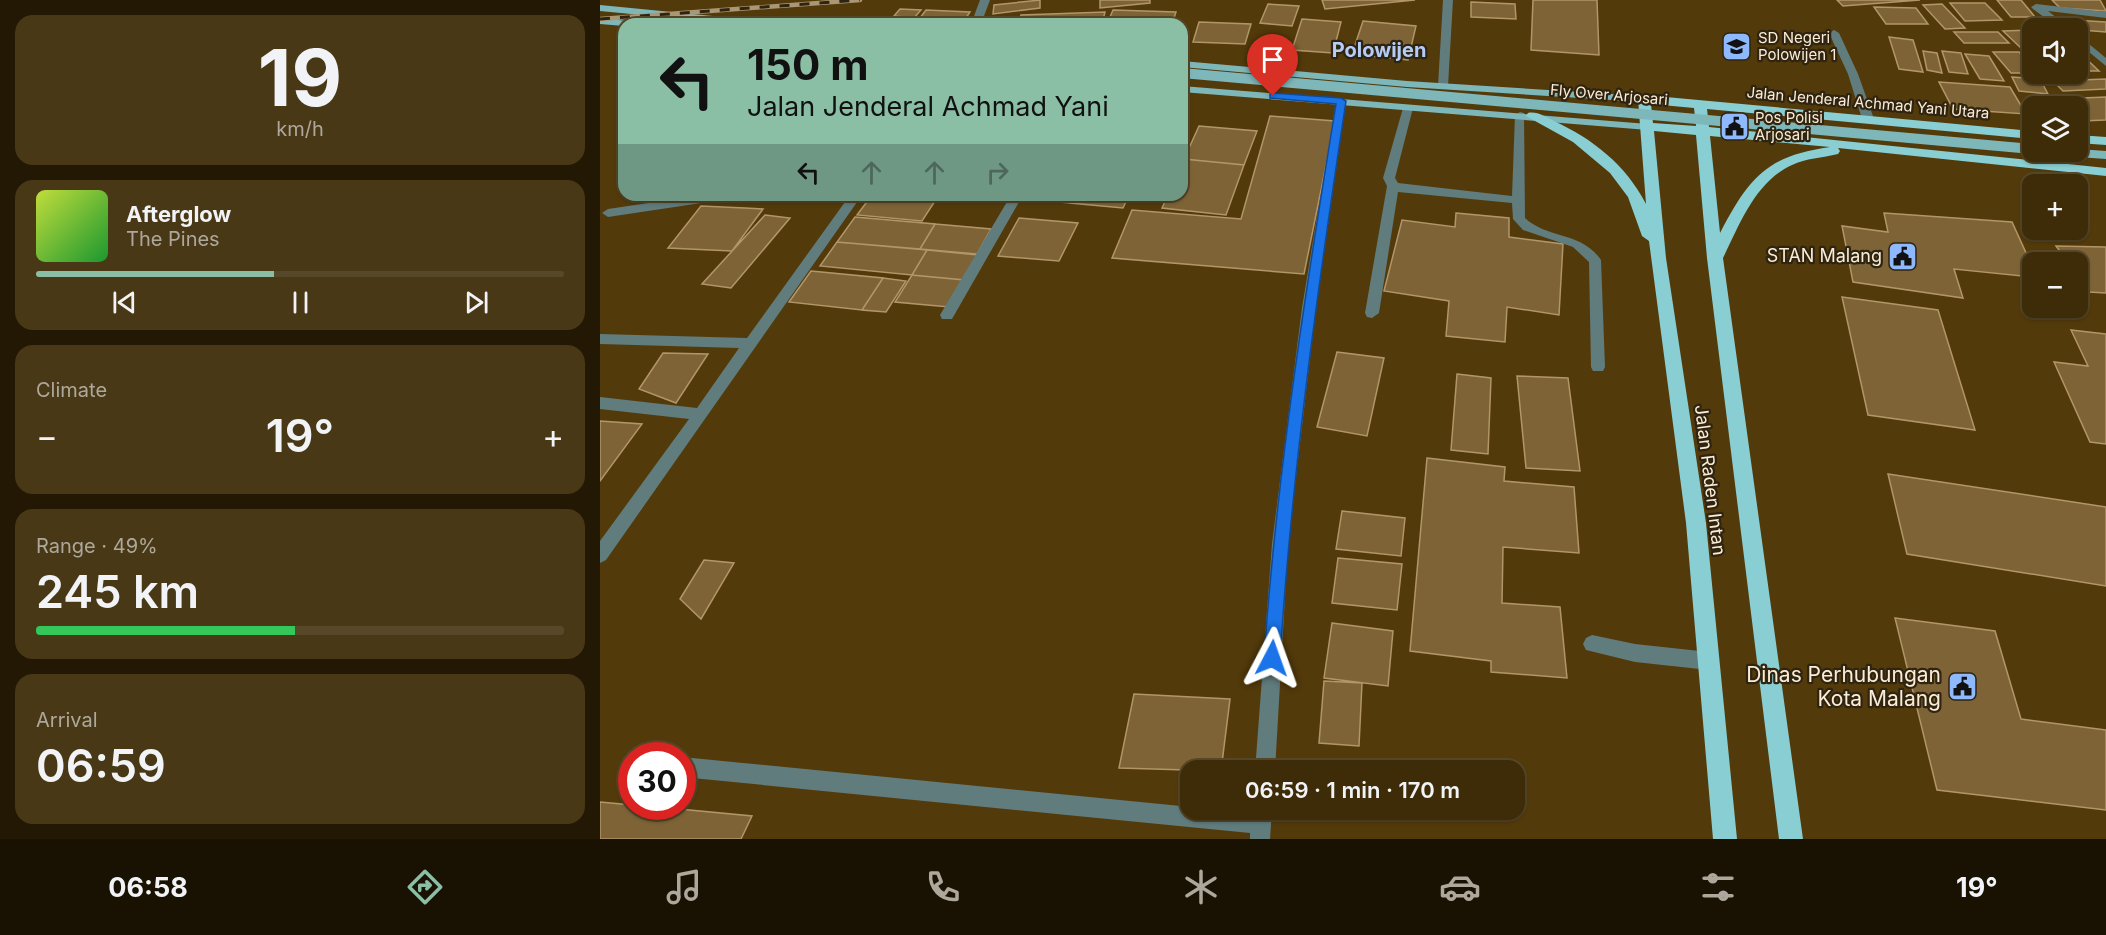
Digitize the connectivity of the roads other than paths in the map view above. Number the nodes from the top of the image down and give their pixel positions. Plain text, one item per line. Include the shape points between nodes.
1 (985, 0) edge
2 (1448, 0) edge
3 (2032, 3) edge
4 (600, 8) edge
5 (2106, 15) edge
6 (703, 18) edge
7 (978, 18) edge
8 (2052, 18) edge
9 (600, 21) edge
10 (618, 23) edge
11 (600, 32) edge
12 (1834, 33) dead end
13 (618, 34) edge
14 (2088, 48) edge
15 (2106, 63) edge
16 (1188, 65) edge
17 (1188, 74) edge
18 (1443, 86) junction
19 (1188, 89) edge
20 (1644, 99) junction
21 (1341, 101) junction
22 (1700, 104) junction
23 (1408, 108) junction
24 (1527, 116) junction
25 (1868, 119) junction
26 (1648, 127) junction
27 (1703, 132) junction
28 (2022, 134) edge
29 (2088, 140) edge
30 (2106, 141) edge
31 (1874, 148) junction
32 (2022, 148) edge
33 (2088, 154) edge
34 (2106, 155) edge
35 (2106, 172) edge
36 (1393, 186) junction
37 (1518, 200) junction
38 (688, 201) edge
39 (852, 201) edge
40 (1014, 201) edge
41 (608, 213) dead end
42 (1658, 258) junction
43 (1715, 258) junction
44 (1372, 313) dead end
45 (947, 315) dead end
46 (600, 339) edge
47 (747, 344) junction
48 (1598, 367) dead end
49 (600, 403) edge
50 (701, 414) junction
51 (600, 555) edge
52 (1592, 644) dead end
53 (1709, 661) junction
54 (1265, 760) edge
55 (696, 768) edge
56 (1261, 824) edge
57 (1725, 839) edge
58 (1791, 839) edge

1 - 7 street
2 - 18 street
3 - 5 street
3 - 8 street
4 - 6 main road
9 - 10 main road
11 - 13 main road
12 - 25 street
14 - 15 street
16 - 18 main road
17 - 32 main road, Fly Over Arjosari, bridge
18 - 20 main road
19 - 21 main road
20 - 22 highway, Jalan Jenderal Achmad Yani Utara
20 - 26 highway, Jalan Raden Intan
21 - 23 main road
21 - 54 street via 1309,308 1281,532
22 - 25 highway, Jalan Jenderal Achmad Yani Utara
22 - 27 highway, Jalan Raden Intan
23 - 24 main road
23 - 36 street via 1389,178
24 - 26 main road
24 - 37 street
24 - 42 highway via 1567,130 1615,169 1636,198
25 - 28 highway, Jalan Jenderal Achmad Yani Utara
26 - 27 highway
26 - 42 highway, Jalan Raden Intan
27 - 31 highway
27 - 43 highway, Jalan Raden Intan
29 - 30 highway
31 - 35 highway
31 - 43 highway via 1800,156 1770,171 1752,189
33 - 34 main road
36 - 37 street
36 - 44 street
37 - 48 street via 1519,219 1527,227 1577,244 1595,260
38 - 41 street
39 - 47 street
40 - 45 street
42 - 53 highway, Jalan Raden Intan via 1696,523
43 - 58 highway, Jalan Raden Intan
46 - 47 street
47 - 50 street
49 - 50 street
50 - 51 street
52 - 53 street
53 - 57 highway, Jalan Raden Intan
55 - 56 street

